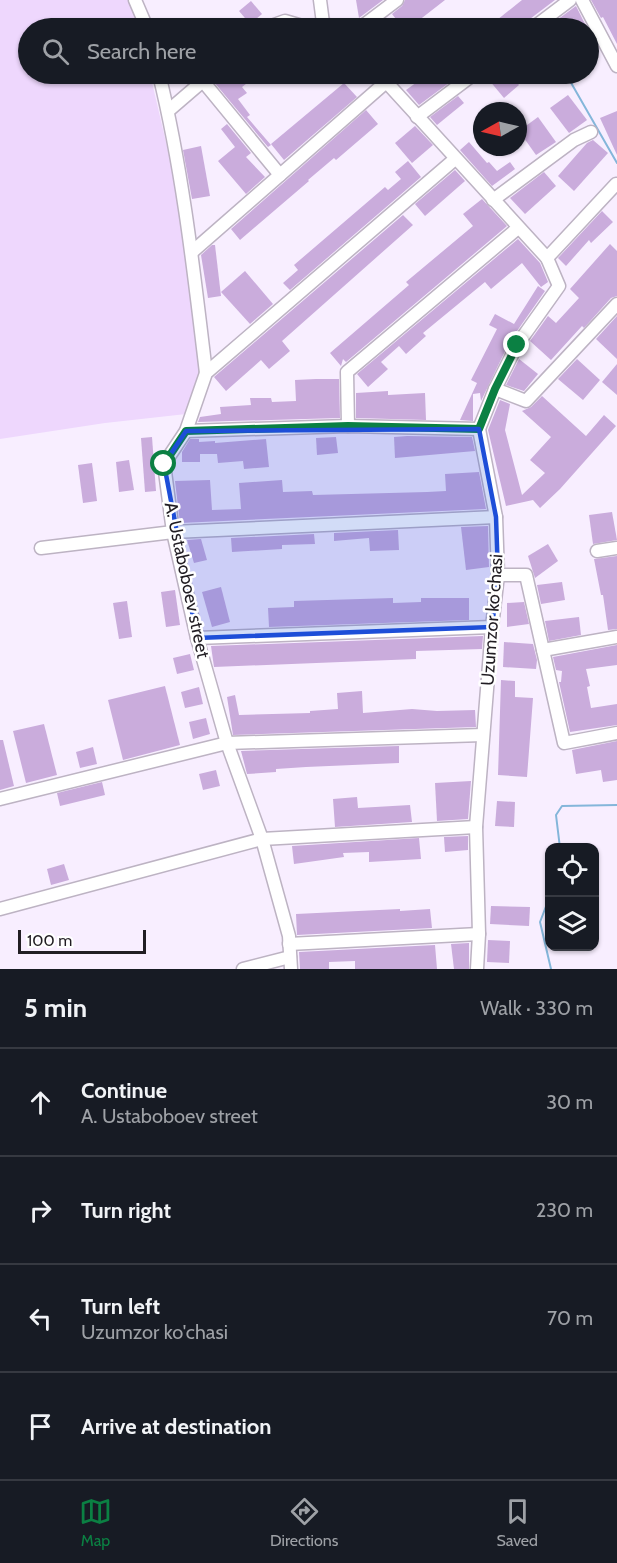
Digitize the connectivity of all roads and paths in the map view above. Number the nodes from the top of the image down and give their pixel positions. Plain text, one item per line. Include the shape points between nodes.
1 (135, 0) edge
2 (320, 0) edge
3 (397, 0) edge
4 (570, 0) edge
5 (582, 0) edge
6 (143, 18) edge
7 (322, 18) edge
8 (373, 18) edge
9 (546, 18) edge
10 (592, 18) edge
11 (599, 32) edge
12 (617, 66) edge
13 (161, 84) edge
14 (199, 84) edge
15 (212, 84) edge
16 (376, 84) edge
17 (387, 84) edge
18 (461, 84) edge
19 (168, 111) junction
20 (417, 117) junction
21 (591, 132) dead end
22 (455, 159) junction
23 (280, 175) junction
24 (616, 184) edge
25 (493, 200) junction
26 (518, 228) junction
27 (192, 252) junction
28 (548, 258) junction
29 (617, 304) edge
30 (206, 373) junction
31 (495, 389) junction
32 (348, 426) junction
33 (479, 429) junction
34 (186, 431) junction
35 (496, 518) junction
36 (173, 532) junction
37 (41, 548) dead end
38 (617, 548) edge
39 (597, 551) dead end
40 (498, 575) junction
41 (492, 627) junction
42 (617, 637) edge
43 (197, 638) junction
44 (543, 650) junction
45 (617, 733) edge
46 (483, 735) junction
47 (227, 743) junction
48 (0, 799) edge
49 (476, 827) junction
50 (262, 839) junction
51 (0, 909) edge
52 (479, 934) junction
53 (289, 944) junction
54 (291, 963) edge
55 (243, 969) edge
56 (477, 969) edge

1 - 6 street
2 - 7 street
3 - 8 street
4 - 9 street
5 - 10 street
11 - 12 street
13 - 19 street
14 - 19 street
15 - 23 street
16 - 23 street
17 - 20 street
18 - 20 street
19 - 27 street
20 - 22 street
21 - 25 street via 574,140
22 - 25 street
22 - 30 street
23 - 27 street
24 - 28 street
25 - 26 street
26 - 28 street
26 - 32 street via 347,372
27 - 30 street
28 - 31 street via 559,286 517,345
29 - 31 street via 526,401
30 - 34 street, A. Ustaboboev street
31 - 33 street
32 - 33 street
32 - 34 street
33 - 35 street, Uzumzor ko'chasi
34 - 36 street, A. Ustaboboev street via 164,464
35 - 36 street
35 - 40 street, Uzumzor ko'chasi
36 - 37 street
36 - 43 street, A. Ustaboboev street
38 - 39 street
40 - 41 street, Uzumzor ko'chasi
40 - 44 street via 526,574
41 - 43 street
41 - 46 street, Uzumzor ko'chasi
42 - 44 street
43 - 47 street, A. Ustaboboev street
44 - 45 street via 564,743
46 - 47 street
46 - 49 street, Uzumzor ko'chasi
47 - 48 street
47 - 50 street, A. Ustaboboev street
49 - 50 street
49 - 52 street, Uzumzor ko'chasi
50 - 51 street
50 - 53 street, A. Ustaboboev street
52 - 53 street
52 - 56 street, Uzumzor ko'chasi
53 - 54 street, A. Ustaboboev street
54 - 55 street

